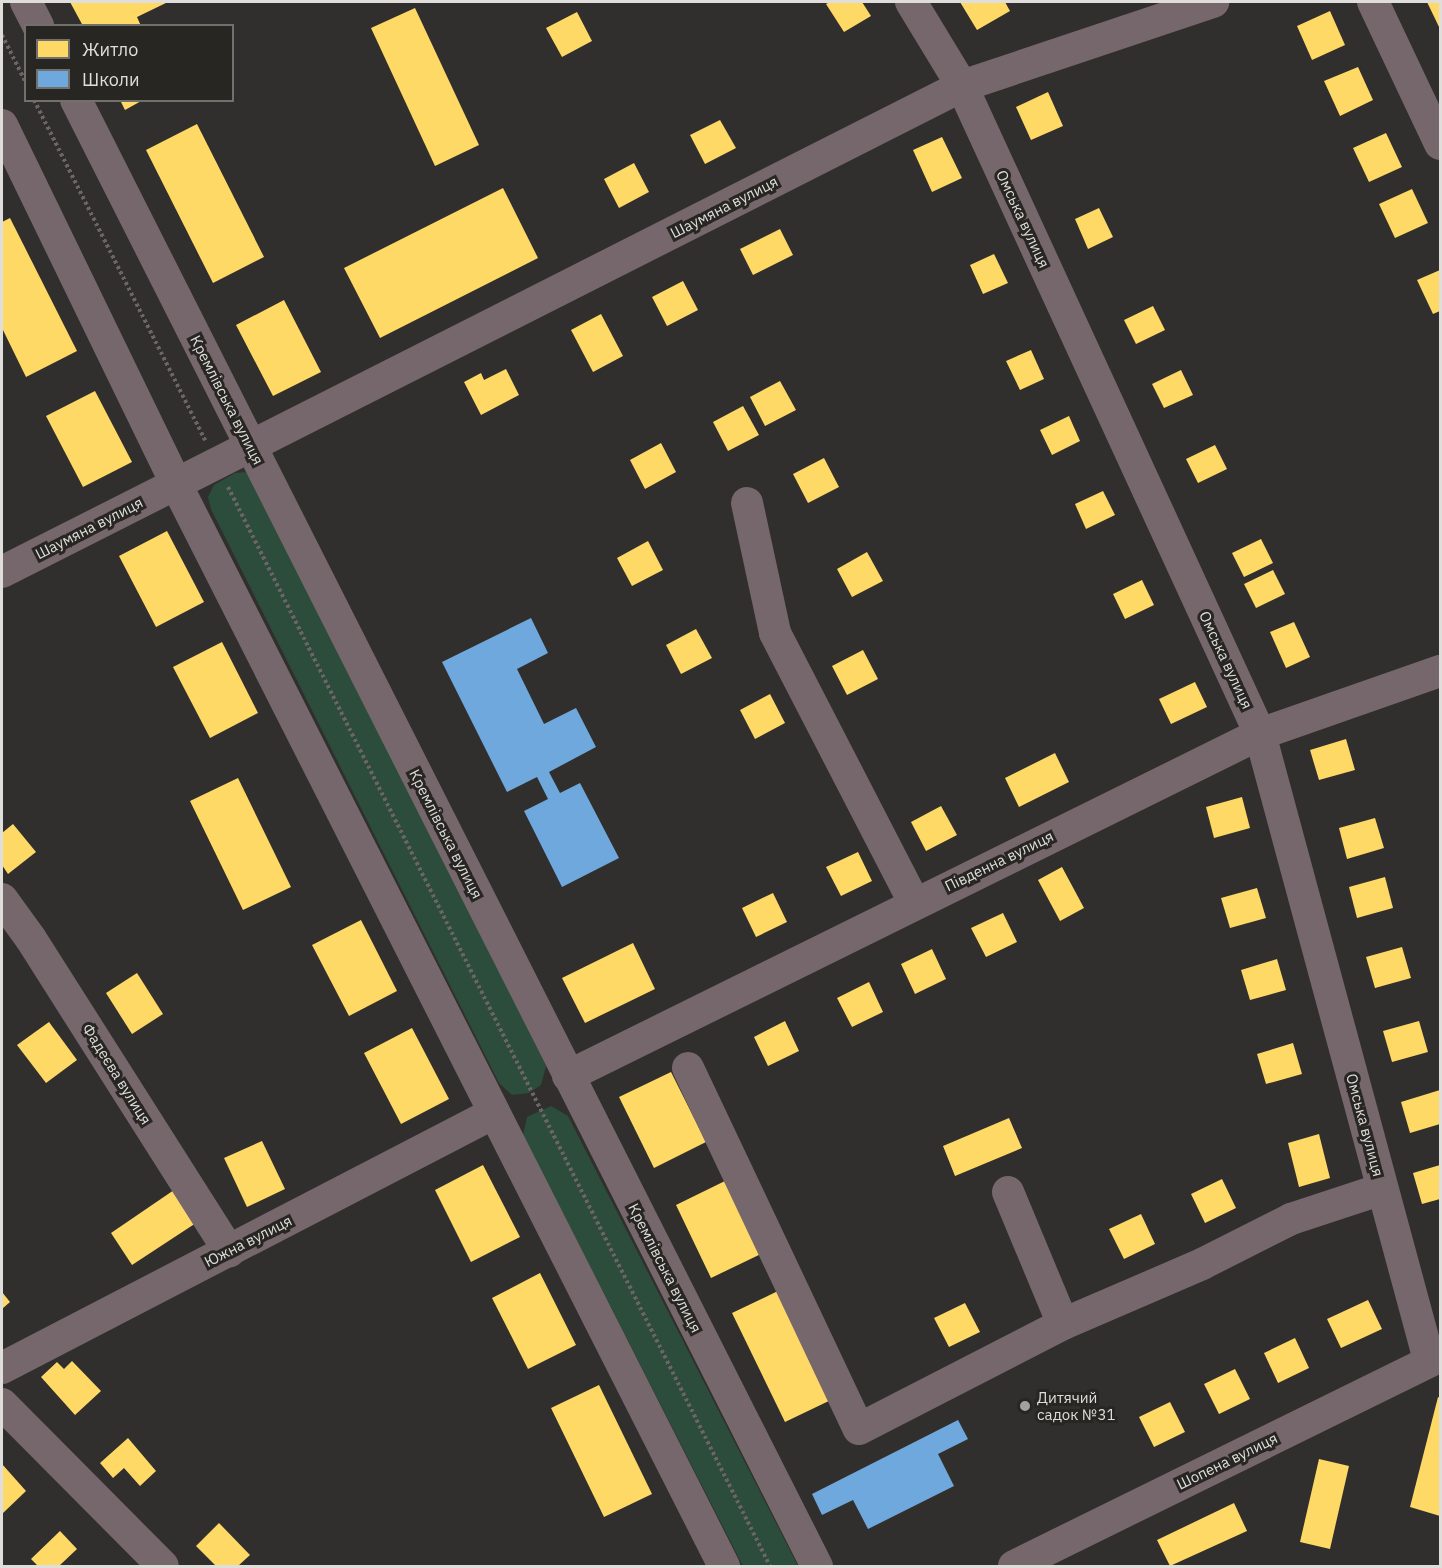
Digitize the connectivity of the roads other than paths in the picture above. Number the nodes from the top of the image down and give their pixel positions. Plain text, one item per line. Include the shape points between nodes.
1 (26, 2) edge
2 (911, 2) edge
3 (1213, 2) edge
4 (1373, 2) edge
5 (37, 24) edge
6 (962, 86) junction
7 (77, 102) edge
8 (2, 125) edge
9 (1440, 144) edge
10 (251, 447) junction
11 (176, 484) junction
12 (747, 503) dead end
13 (2, 572) edge
14 (1440, 671) edge
15 (1260, 734) junction
16 (2, 899) edge
17 (914, 902) junction
18 (688, 1068) dead end
19 (568, 1076) junction
20 (494, 1113) junction
21 (1382, 1188) junction
22 (1008, 1192) dead end
23 (229, 1251) junction
24 (1063, 1324) junction
25 (1435, 1358) edge
26 (2, 1368) edge
27 (2, 1404) edge
28 (163, 1566) edge
29 (724, 1566) edge
30 (816, 1566) edge
31 (1014, 1566) edge

1 - 5 street
2 - 6 street, Омська вулиця
3 - 6 street, Шаумяна вулиця
4 - 9 street
6 - 10 street, Шаумяна вулиця
6 - 15 street, Омська вулиця
7 - 10 street, Кремлівська вулиця
8 - 11 street
10 - 11 street, Шаумяна вулиця
10 - 19 street, Кремлівська вулиця
11 - 13 street, Шаумяна вулиця
11 - 20 street
12 - 17 street via 775,633
14 - 15 street, Південна вулиця
15 - 17 street, Південна вулиця
15 - 21 street, Омська вулиця
16 - 23 street, Фадеєва вулиця
17 - 19 street, Південна вулиця
18 - 24 street via 859,1429
19 - 30 street, Кремлівська вулиця
20 - 23 street, Южна вулиця
20 - 29 street
21 - 24 street via 1291,1220
21 - 25 street, Омська вулиця
22 - 24 street
23 - 26 street, Южна вулиця
25 - 31 street, Шопена вулиця
27 - 28 street

